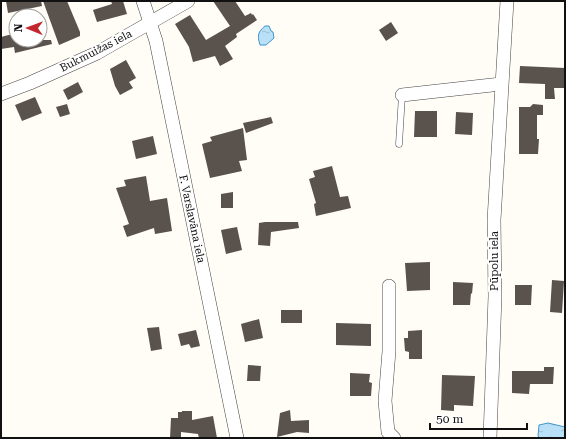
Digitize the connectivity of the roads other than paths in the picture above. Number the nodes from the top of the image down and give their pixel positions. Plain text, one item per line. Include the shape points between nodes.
1 (143, 1) edge
2 (188, 1) edge
3 (507, 1) edge
4 (150, 23) junction
5 (501, 84) junction
6 (1, 94) edge
7 (402, 95) joint
8 (399, 144) dead end
9 (389, 286) dead end
10 (237, 438) edge
11 (394, 438) edge
12 (490, 438) edge

1 - 4 street, F. Varslavāna iela
2 - 4 street, Bukmuižas iela
3 - 5 street, Pūpolu iela
4 - 6 street, Bukmuižas iela via 97,52
4 - 10 street, F. Varslavāna iela via 156,41
5 - 7 street
5 - 12 street, Pūpolu iela via 494,220 495,296
7 - 8 lane
9 - 11 street via 385,401 388,432

